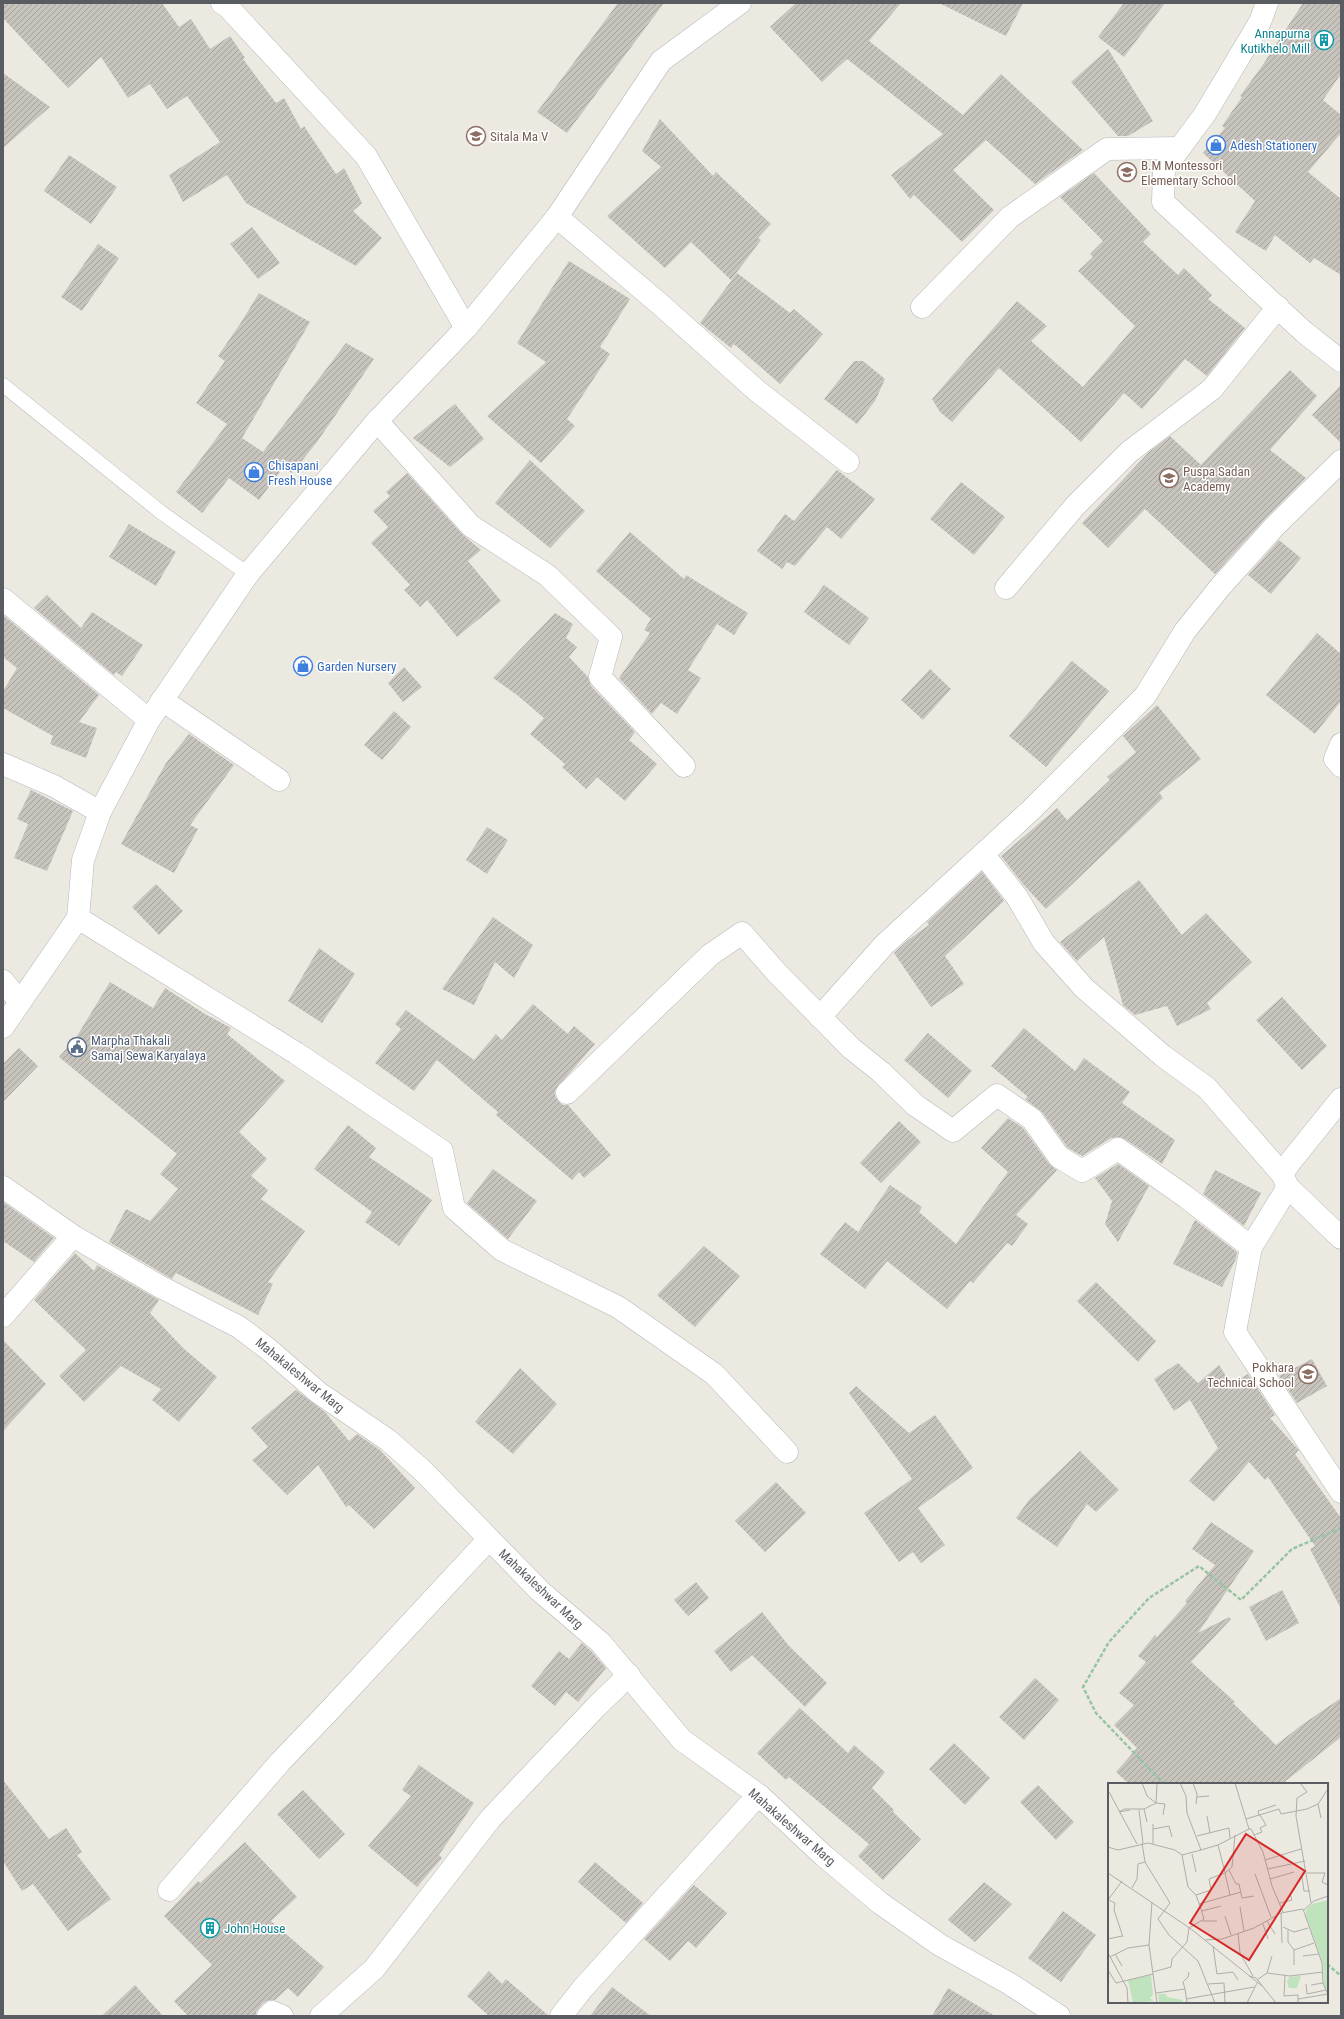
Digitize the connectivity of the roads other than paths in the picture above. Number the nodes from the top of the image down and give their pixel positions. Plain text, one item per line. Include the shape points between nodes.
1 (222, 3) edge
2 (740, 3) edge
3 (1267, 3) edge
4 (1180, 148) junction
5 (557, 218) junction
6 (922, 307) dead end
7 (1278, 307) junction
8 (466, 328) junction
9 (1341, 361) edge
10 (3, 385) edge
11 (377, 420) junction
12 (1341, 461) edge
13 (848, 462) dead end
14 (248, 574) junction
15 (1006, 588) dead end
16 (3, 599) edge
17 (162, 700) junction
18 (149, 720) junction
19 (1341, 744) edge
20 (3, 764) edge
21 (684, 766) dead end
22 (1341, 766) edge
23 (279, 780) dead end
24 (100, 812) junction
25 (983, 854) junction
26 (78, 918) junction
27 (3, 981) edge
28 (20, 1002) junction
29 (820, 1017) junction
30 (3, 1027) edge
31 (567, 1093) dead end
32 (1341, 1099) edge
33 (1285, 1181) junction
34 (3, 1187) edge
35 (73, 1236) junction
36 (1341, 1238) edge
37 (1251, 1247) junction
38 (3, 1316) edge
39 (787, 1452) dead end
40 (1341, 1492) edge
41 (489, 1539) junction
42 (629, 1675) junction
43 (760, 1796) junction
44 (169, 1890) dead end
45 (268, 2016) edge
46 (282, 2016) edge
47 (321, 2016) edge
48 (561, 2016) edge
49 (1059, 2016) edge

1 - 8 street via 366,156
2 - 5 street via 661,62
3 - 4 street via 1260,22 1209,108
4 - 6 street via 1106,149 1010,217
4 - 7 street via 1164,169 1163,202
5 - 8 street
5 - 13 street via 662,305 756,390
7 - 9 street via 1304,332
7 - 15 street via 1212,389 1124,457 1075,506
8 - 11 street
10 - 14 lane via 162,512
11 - 14 street
11 - 21 street via 471,526 547,575 611,637 600,677
12 - 25 street via 1221,586 1185,631 1145,696 1031,810
14 - 17 street
16 - 18 street
17 - 18 street
17 - 23 street
18 - 24 street
19 - 22 street via 1335,759
20 - 24 street via 54,786
24 - 26 street via 83,860
25 - 29 street via 884,945
25 - 33 street via 1017,897 1044,943 1084,988 1163,1056 1207,1088
26 - 28 street
26 - 39 street via 296,1053 442,1151 454,1208 502,1250 618,1307 714,1374
27 - 28 street
28 - 30 street
29 - 31 street via 742,933 710,955
29 - 37 street via 915,1105 953,1131 997,1095 1032,1119 1059,1157 1070,1164 1082,1171 1118,1149
32 - 33 street via 1291,1161
33 - 36 street
33 - 37 street
34 - 35 street, Mahakaleshwar Marg
35 - 38 street
35 - 41 street, Mahakaleshwar Marg via 159,1286 239,1327 268,1348 320,1393 388,1440 422,1470
37 - 40 street via 1235,1332
41 - 42 street, Mahakaleshwar Marg via 540,1591 601,1643
41 - 44 street via 281,1761
42 - 43 street, Mahakaleshwar Marg via 682,1740
42 - 47 street via 491,1818 374,1969
43 - 48 street via 583,1988
43 - 49 street, Mahakaleshwar Marg via 824,1856 880,1903 940,1945 1010,1984
45 - 46 street via 272,2012

